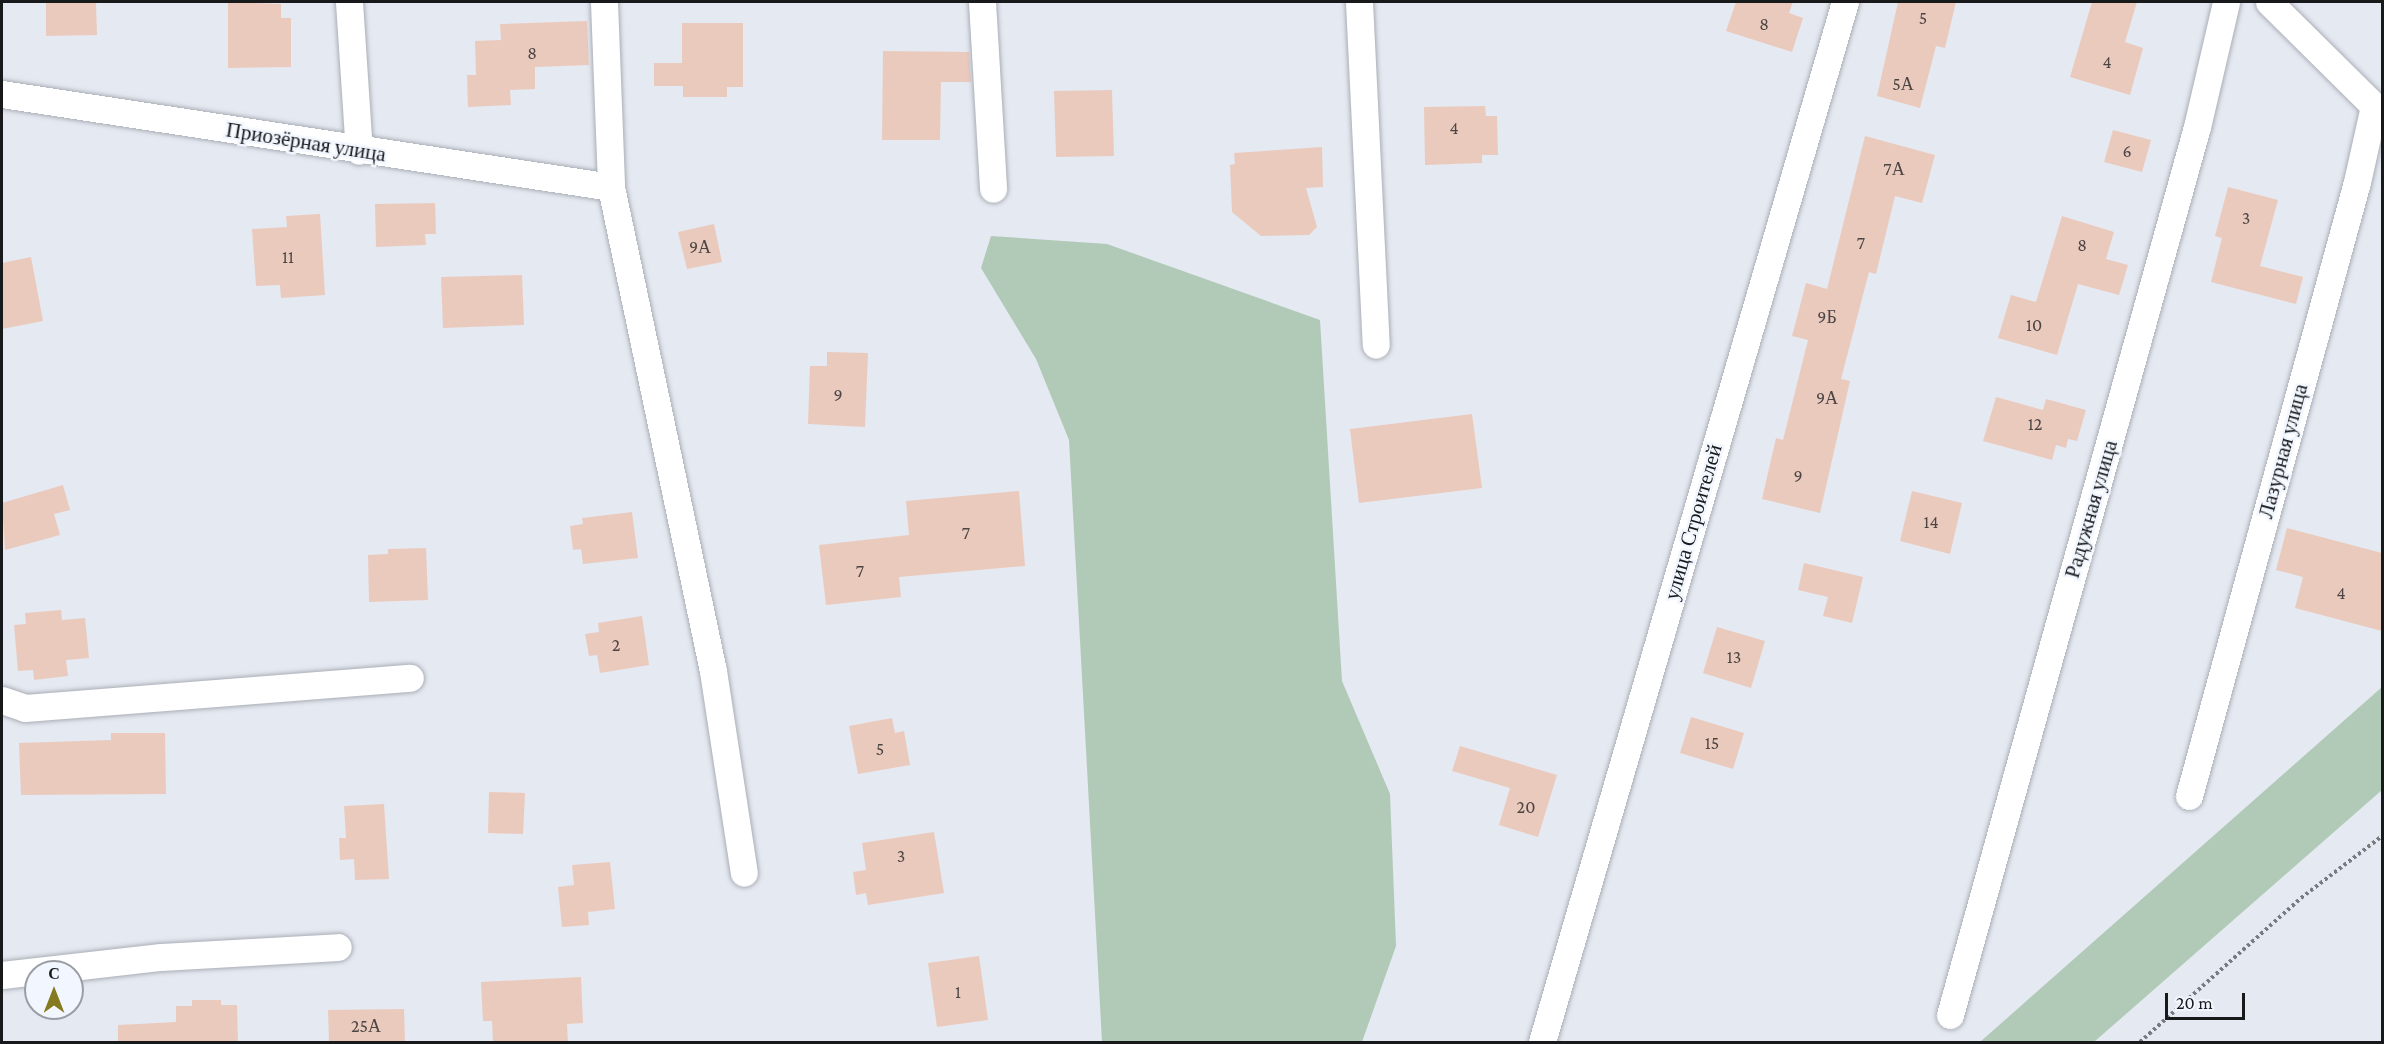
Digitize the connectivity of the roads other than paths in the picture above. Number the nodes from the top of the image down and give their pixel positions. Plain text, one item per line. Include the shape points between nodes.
1 (349, 2) edge
2 (604, 2) edge
3 (982, 2) edge
4 (1359, 2) edge
5 (1845, 2) edge
6 (2226, 2) edge
7 (2269, 2) edge
8 (2, 94) edge
9 (2378, 110) edge
10 (359, 151) junction
11 (611, 187) junction
12 (993, 189) dead end
13 (1376, 345) dead end
14 (410, 678) dead end
15 (2, 700) edge
16 (2189, 796) dead end
17 (744, 873) dead end
18 (338, 947) dead end
19 (2, 975) edge
20 (1950, 1015) dead end
21 (1542, 1042) edge

1 - 10 street
2 - 11 street
3 - 12 street
4 - 13 street
5 - 21 street, улица Строителей
6 - 20 street, Радужная улица via 2197,127
7 - 9 street
8 - 10 street, Приозёрная улица
9 - 16 street, Лазурная улица
10 - 11 street, Приозёрная улица
11 - 17 street via 713,670
14 - 15 street via 26,708
18 - 19 street via 161,957

